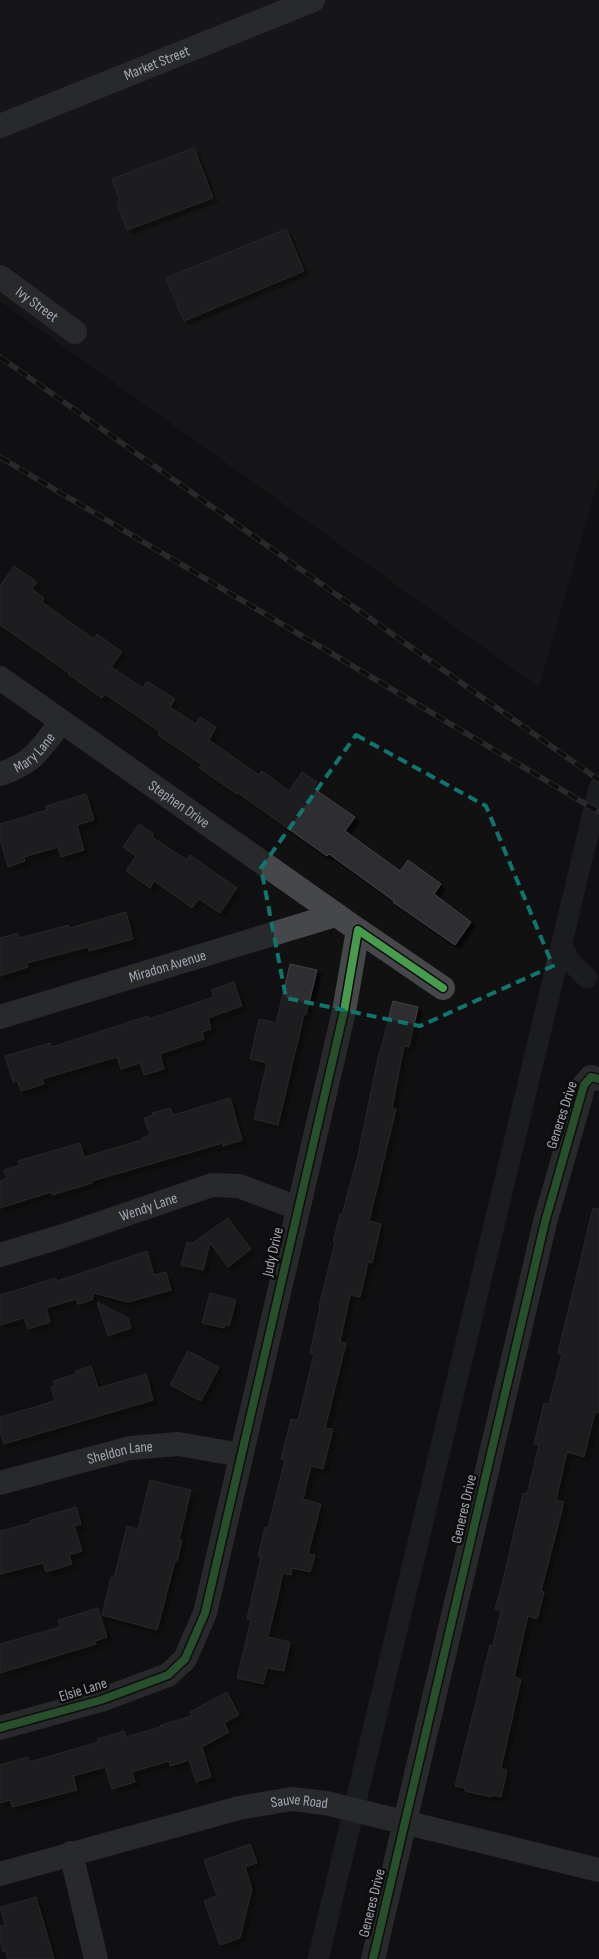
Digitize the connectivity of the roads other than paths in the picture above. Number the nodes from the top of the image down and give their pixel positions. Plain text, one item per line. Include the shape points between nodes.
1 (313, 0) edge
2 (0, 126) edge
3 (0, 277) edge
4 (75, 332) dead end
5 (0, 678) edge
6 (61, 722) junction
7 (0, 774) edge
8 (335, 915) junction
9 (358, 930) junction
10 (443, 988) dead end
11 (0, 1017) edge
12 (599, 1079) edge
13 (298, 1208) junction
14 (0, 1256) edge
15 (241, 1455) junction
16 (0, 1483) edge
17 (170, 1671) joint
18 (0, 1728) edge
19 (394, 1820) junction
20 (71, 1853) junction
21 (599, 1870) edge
22 (0, 1874) edge
23 (96, 1959) edge
24 (373, 1959) edge

1 - 2 street, Market Street
3 - 4 street, Ivy Street
5 - 6 street, Stephen Drive
6 - 7 street, Mary Lane via 36,754 18,768
6 - 8 street, Stephen Drive
8 - 9 street, Stephen Drive
8 - 11 street, Miradon Avenue
9 - 10 street
9 - 13 street, Judy Drive via 344,1011
12 - 19 street, Generes Drive via 591,1077 584,1085 544,1222
13 - 14 street, Wendy Lane via 239,1186 212,1185
13 - 15 street, Judy Drive
15 - 16 street, Sheldon Lane via 178,1444 130,1448
15 - 17 street, Judy Drive via 205,1613 185,1658
17 - 18 street, Elsie Lane via 168,1675 101,1700
19 - 20 street, Sauve Road via 326,1803 292,1799 238,1808
19 - 21 street, Sauve Road
19 - 24 street, Generes Drive
20 - 22 street, Sauve Road
20 - 23 street

